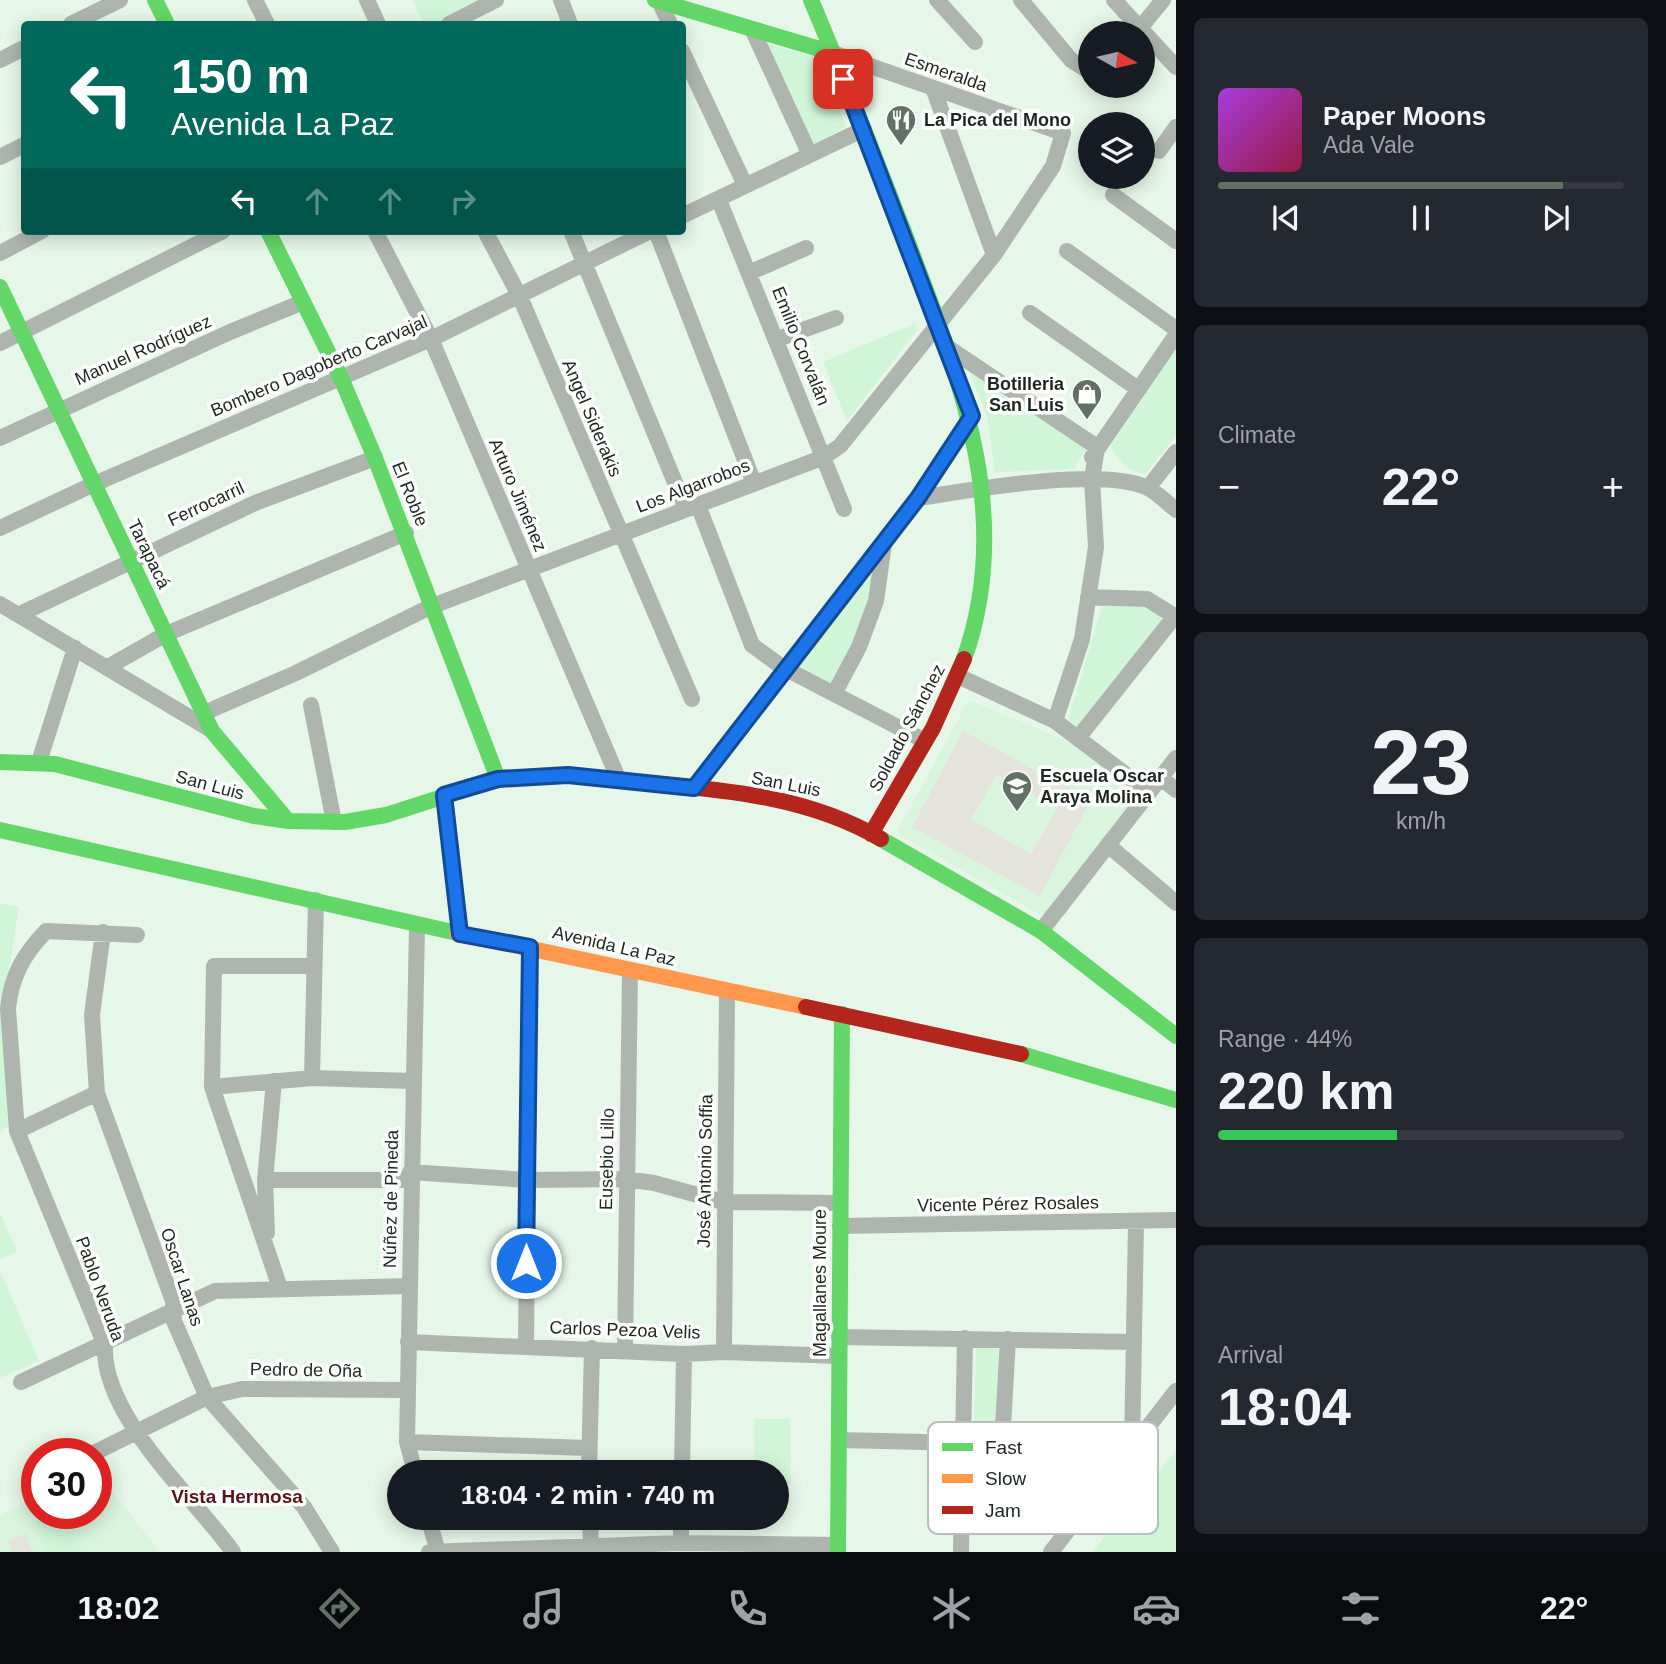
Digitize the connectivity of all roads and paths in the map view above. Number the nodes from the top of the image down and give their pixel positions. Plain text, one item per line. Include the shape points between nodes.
1 (120, 0) edge
2 (155, 0) edge
3 (254, 0) edge
4 (367, 0) edge
5 (495, 0) edge
6 (561, 0) edge
7 (937, 0) edge
8 (1021, 0) edge
9 (1114, 0) edge
10 (1163, 0) edge
11 (657, 1) edge
12 (815, 1) edge
13 (77, 21) edge
14 (166, 21) edge
15 (265, 21) edge
16 (377, 21) edge
17 (455, 21) edge
18 (569, 21) edge
19 (668, 21) edge
20 (1130, 21) edge
21 (1146, 21) edge
22 (753, 32) junction
23 (975, 42) dead end
24 (1155, 47) edge
25 (21, 50) edge
26 (833, 53) junction
27 (686, 60) edge
28 (0, 61) edge
29 (1078, 64) edge
30 (1176, 67) edge
31 (933, 88) junction
32 (1176, 127) edge
33 (864, 129) junction
34 (1063, 133) joint
35 (21, 146) edge
36 (1159, 151) dead end
37 (809, 153) junction
38 (0, 157) edge
39 (745, 185) junction
40 (1113, 195) dead end
41 (719, 200) junction
42 (686, 214) edge
43 (34, 235) edge
44 (215, 235) edge
45 (270, 235) edge
46 (377, 235) edge
47 (487, 235) edge
48 (573, 235) edge
49 (642, 235) edge
50 (658, 235) edge
51 (1176, 242) edge
52 (806, 248) dead end
53 (1067, 251) dead end
54 (0, 253) edge
55 (994, 255) junction
56 (585, 262) junction
57 (751, 272) junction
58 (0, 287) edge
59 (520, 297) junction
60 (303, 302) junction
61 (1030, 313) dead end
62 (836, 318) dead end
63 (939, 324) junction
64 (1176, 329) edge
65 (22, 333) junction
66 (1176, 335) edge
67 (431, 338) junction
68 (778, 339) junction
69 (0, 343) edge
70 (947, 346) junction
71 (341, 378) junction
72 (1138, 389) junction
73 (58, 409) junction
74 (972, 416) junction
75 (0, 438) edge
76 (1097, 447) junction
77 (1176, 452) edge
78 (824, 457) junction
79 (375, 458) junction
80 (1085, 480) junction
81 (754, 483) junction
82 (94, 484) junction
83 (986, 488) junction
84 (1148, 488) junction
85 (918, 498) junction
86 (692, 507) junction
87 (844, 509) dead end
88 (1176, 510) edge
89 (0, 528) edge
90 (406, 533) junction
91 (621, 536) junction
92 (884, 542) junction
93 (131, 560) junction
94 (529, 569) junction
95 (1088, 597) junction
96 (0, 604) edge
97 (430, 607) junction
98 (20, 614) junction
99 (1175, 616) edge
100 (166, 634) junction
101 (75, 648) junction
102 (108, 667) junction
103 (786, 670) junction
104 (958, 676) junction
105 (834, 694) junction
106 (692, 699) dead end
107 (312, 705) dead end
108 (204, 713) junction
109 (1055, 721) junction
110 (212, 731) junction
111 (1078, 738) junction
112 (925, 741) junction
113 (1176, 758) edge
114 (0, 762) edge
115 (39, 762) junction
116 (618, 778) junction
117 (1161, 778) junction
118 (498, 779) junction
119 (694, 788) junction
120 (1176, 790) edge
121 (1149, 792) junction
122 (444, 795) junction
123 (288, 821) junction
124 (334, 822) junction
125 (0, 830) edge
126 (872, 834) junction
127 (1108, 845) junction
128 (316, 901) junction
129 (1176, 903) edge
130 (417, 926) junction
131 (1041, 931) junction
132 (103, 932) junction
133 (460, 934) junction
134 (137, 935) dead end
135 (530, 947) junction
136 (314, 966) junction
137 (630, 970) junction
138 (727, 992) junction
139 (842, 1014) junction
140 (1176, 1036) edge
141 (312, 1078) junction
142 (274, 1081) junction
143 (411, 1081) junction
144 (212, 1087) junction
145 (97, 1094) junction
146 (1176, 1100) edge
147 (17, 1131) junction
148 (410, 1176) junction
149 (625, 1179) junction
150 (265, 1180) junction
151 (527, 1180) junction
152 (723, 1202) junction
153 (840, 1203) junction
154 (1176, 1220) edge
155 (1136, 1222) junction
156 (840, 1226) junction
157 (267, 1250) junction
158 (409, 1286) junction
159 (280, 1288) junction
160 (174, 1312) junction
161 (839, 1337) junction
162 (965, 1338) junction
163 (1008, 1339) junction
164 (408, 1342) junction
165 (1133, 1342) junction
166 (105, 1345) junction
167 (526, 1345) junction
168 (592, 1348) junction
169 (625, 1350) junction
170 (724, 1352) junction
171 (684, 1354) junction
172 (839, 1356) junction
173 (22, 1382) dead end
174 (408, 1391) junction
175 (1176, 1391) edge
176 (207, 1398) junction
177 (963, 1422) edge
178 (1003, 1422) edge
179 (1132, 1422) edge
180 (1152, 1422) edge
181 (135, 1434) junction
182 (839, 1440) junction
183 (407, 1442) junction
184 (928, 1442) edge
185 (112, 1445) edge
186 (588, 1448) junction
187 (412, 1460) edge
188 (588, 1460) edge
189 (682, 1460) edge
190 (431, 1530) edge
191 (590, 1530) edge
192 (681, 1530) edge
193 (961, 1534) edge
194 (1065, 1534) edge
195 (681, 1543) junction
196 (591, 1545) junction
197 (622, 1548) edge
198 (721, 1548) edge
199 (838, 1549) edge
200 (435, 1551) edge
201 (233, 1552) edge
202 (332, 1552) edge
203 (961, 1552) edge
204 (1051, 1552) edge

1 - 13 street
2 - 14 street
3 - 15 street
4 - 16 street
5 - 17 street
6 - 18 street
7 - 23 street
8 - 29 street
9 - 20 street
10 - 21 street
11 - 19 street
11 - 22 street, Esmeralda
12 - 26 street, Soldado Sánchez
22 - 26 street, Esmeralda
22 - 37 street
24 - 30 street
25 - 28 street
26 - 31 street, Esmeralda
26 - 33 street, Soldado Sánchez
27 - 39 street
31 - 34 street, Esmeralda
31 - 55 street
32 - 36 street
33 - 37 street
33 - 63 street, Soldado Sánchez
34 - 55 street, Los Algarrobos via 1053,166
35 - 38 street
37 - 39 street
39 - 41 street
40 - 51 street
41 - 42 street
41 - 57 street, Emilio Corvalán
43 - 54 street
44 - 65 street
45 - 60 street, El Roble
46 - 67 street, Arturo Jiménez
47 - 59 street, Angel Siderakis
48 - 56 street
49 - 56 street, Bombero Dagoberto Carvajal
50 - 81 street
52 - 57 street
53 - 64 street
55 - 63 street, Los Algarrobos
56 - 59 street, Bombero Dagoberto Carvajal
56 - 86 street
57 - 68 street, Emilio Corvalán
58 - 65 street, Tarapacá
59 - 67 street, Bombero Dagoberto Carvajal
59 - 91 street, Angel Siderakis
60 - 71 street, El Roble
60 - 73 street, Manuel Rodríguez
61 - 72 street
62 - 68 street
63 - 70 street, Soldado Sánchez
63 - 78 street, Los Algarrobos via 840,446
65 - 69 street
65 - 73 street, Tarapacá
66 - 72 street
67 - 71 street, Bombero Dagoberto Carvajal
67 - 94 street, Arturo Jiménez
68 - 78 street, Emilio Corvalán
70 - 74 street, Soldado Sánchez
70 - 76 street
71 - 79 street, El Roble
71 - 82 street, Bombero Dagoberto Carvajal
72 - 76 street
73 - 75 street, Manuel Rodríguez
73 - 82 street, Tarapacá
74 - 83 street, Soldado Sánchez
74 - 85 street
76 - 80 street
77 - 84 street
78 - 81 street, Los Algarrobos
78 - 87 street, Emilio Corvalán
79 - 90 street, El Roble
79 - 93 street, Ferrocarril via 255,503
80 - 83 street
80 - 84 street via 1118,480
80 - 95 street via 1096,547
81 - 86 street, Los Algarrobos
82 - 89 street, Bombero Dagoberto Carvajal
82 - 93 street, Tarapacá
83 - 85 street
83 - 104 street, Soldado Sánchez via 987,549 978,615
84 - 88 street
85 - 92 street
86 - 91 street, Los Algarrobos
86 - 103 street via 752,645
90 - 97 street, El Roble
90 - 100 street
91 - 94 street, Los Algarrobos
91 - 106 street, Angel Siderakis
92 - 103 street
92 - 105 street via 876,601
93 - 98 street, Ferrocarril
93 - 100 street, Tarapacá
94 - 97 street, Los Algarrobos
94 - 116 street, Arturo Jiménez
95 - 99 street via 1147,599
95 - 109 street via 1082,639
96 - 98 street
97 - 108 street, Los Algarrobos
97 - 118 street, El Roble
98 - 101 street
99 - 111 street
100 - 102 street
100 - 108 street, Tarapacá
101 - 102 street
101 - 115 street
102 - 110 street
103 - 105 street
103 - 119 street
104 - 109 street
104 - 112 street, Soldado Sánchez
105 - 112 street
107 - 124 street
108 - 110 street, Tarapacá
109 - 111 street
110 - 123 street, Tarapacá
111 - 121 street
112 - 126 street, Soldado Sánchez
113 - 117 street
114 - 115 street, San Luis
115 - 123 street, San Luis
116 - 118 street, San Luis
116 - 119 street, San Luis
117 - 120 street
117 - 121 street
118 - 122 street, San Luis
119 - 126 street, San Luis via 804,804
121 - 127 street
122 - 124 street, San Luis via 386,815
122 - 133 street
123 - 124 street, San Luis
125 - 128 street, Avenida La Paz
126 - 131 street, San Luis
127 - 129 street
127 - 131 street
128 - 130 street, Avenida La Paz
128 - 136 street
130 - 133 street, Avenida La Paz
130 - 143 street, Núñez de Pineda
131 - 140 street, San Luis
132 - 134 street, Pablo Neruda
132 - 145 street, Oscar Lanas via 92,1015
132 - 147 street, Pablo Neruda via 46,931 19,964 8,1009
133 - 135 street, Avenida La Paz
135 - 137 street, Avenida La Paz
135 - 151 street
136 - 141 street
136 - 144 street via 214,967
137 - 138 street, Avenida La Paz
137 - 149 street, Eusebio Lillo
138 - 139 street, Avenida La Paz
138 - 152 street, José Antonio Soffia
139 - 146 street, Avenida La Paz via 1037,1057
139 - 153 street, Magallanes Moure
141 - 142 street
141 - 143 street
142 - 144 street
142 - 150 street
143 - 148 street, Núñez de Pineda
144 - 157 street
145 - 147 street
145 - 160 street, Oscar Lanas
147 - 166 street, Pablo Neruda
148 - 150 street
148 - 151 street
148 - 158 street, Núñez de Pineda
149 - 151 street
149 - 152 street
149 - 169 street, Eusebio Lillo
150 - 157 street
151 - 167 street
152 - 153 street
152 - 170 street, José Antonio Soffia
153 - 156 street, Magallanes Moure
154 - 155 street, Vicente Pérez Rosales
155 - 156 street, Vicente Pérez Rosales
155 - 165 street
156 - 161 street, Magallanes Moure
157 - 159 street
158 - 159 street
158 - 164 street, Núñez de Pineda
159 - 160 street via 215,1291
160 - 166 street
160 - 176 street, Oscar Lanas
161 - 162 street
161 - 172 street, Magallanes Moure
162 - 163 street
162 - 177 street
163 - 165 street
163 - 178 street
164 - 167 street, Carlos Pezoa Velis
164 - 174 street, Núñez de Pineda
165 - 179 street
166 - 173 street
166 - 181 street, Pablo Neruda via 104,1363
167 - 168 street, Carlos Pezoa Velis
168 - 169 street, Carlos Pezoa Velis
168 - 186 street
169 - 171 street, Carlos Pezoa Velis
170 - 171 street, Carlos Pezoa Velis
170 - 172 street, Carlos Pezoa Velis
171 - 189 street
172 - 182 street, Magallanes Moure
174 - 176 street, Pedro de Oña via 242,1389
174 - 183 street, Núñez de Pineda
175 - 180 street
176 - 181 street, Pedro de Oña
176 - 202 street, Oscar Lanas via 304,1507
181 - 185 street, Pedro de Oña
181 - 201 street, Pablo Neruda
182 - 184 street
182 - 199 street, Magallanes Moure
183 - 186 street
183 - 187 street, Núñez de Pineda
186 - 188 street
190 - 200 street
191 - 196 street
192 - 195 street
193 - 203 street
194 - 204 street
195 - 197 street
195 - 198 street
196 - 197 street
196 - 200 street
198 - 199 street

